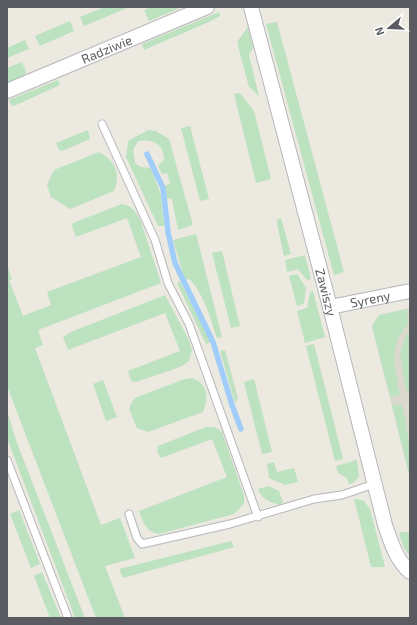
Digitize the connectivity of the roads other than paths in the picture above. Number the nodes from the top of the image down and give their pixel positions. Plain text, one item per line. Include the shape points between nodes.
1 (207, 7) edge
2 (251, 7) edge
3 (7, 91) edge
4 (102, 124) dead end
5 (410, 292) edge
6 (330, 307) junction
7 (7, 460) edge
8 (374, 484) junction
9 (130, 514) dead end
10 (258, 517) junction
11 (410, 572) edge
12 (68, 618) edge

1 - 3 street, Radziwie
2 - 6 street, Zawiszy
4 - 10 lane via 155,240 168,283 190,324
5 - 6 street, Syreny
6 - 8 street, Zawiszy
7 - 12 lane
8 - 10 lane
8 - 11 street, Zawiszy via 394,548 403,566
9 - 10 lane via 137,538 142,544

